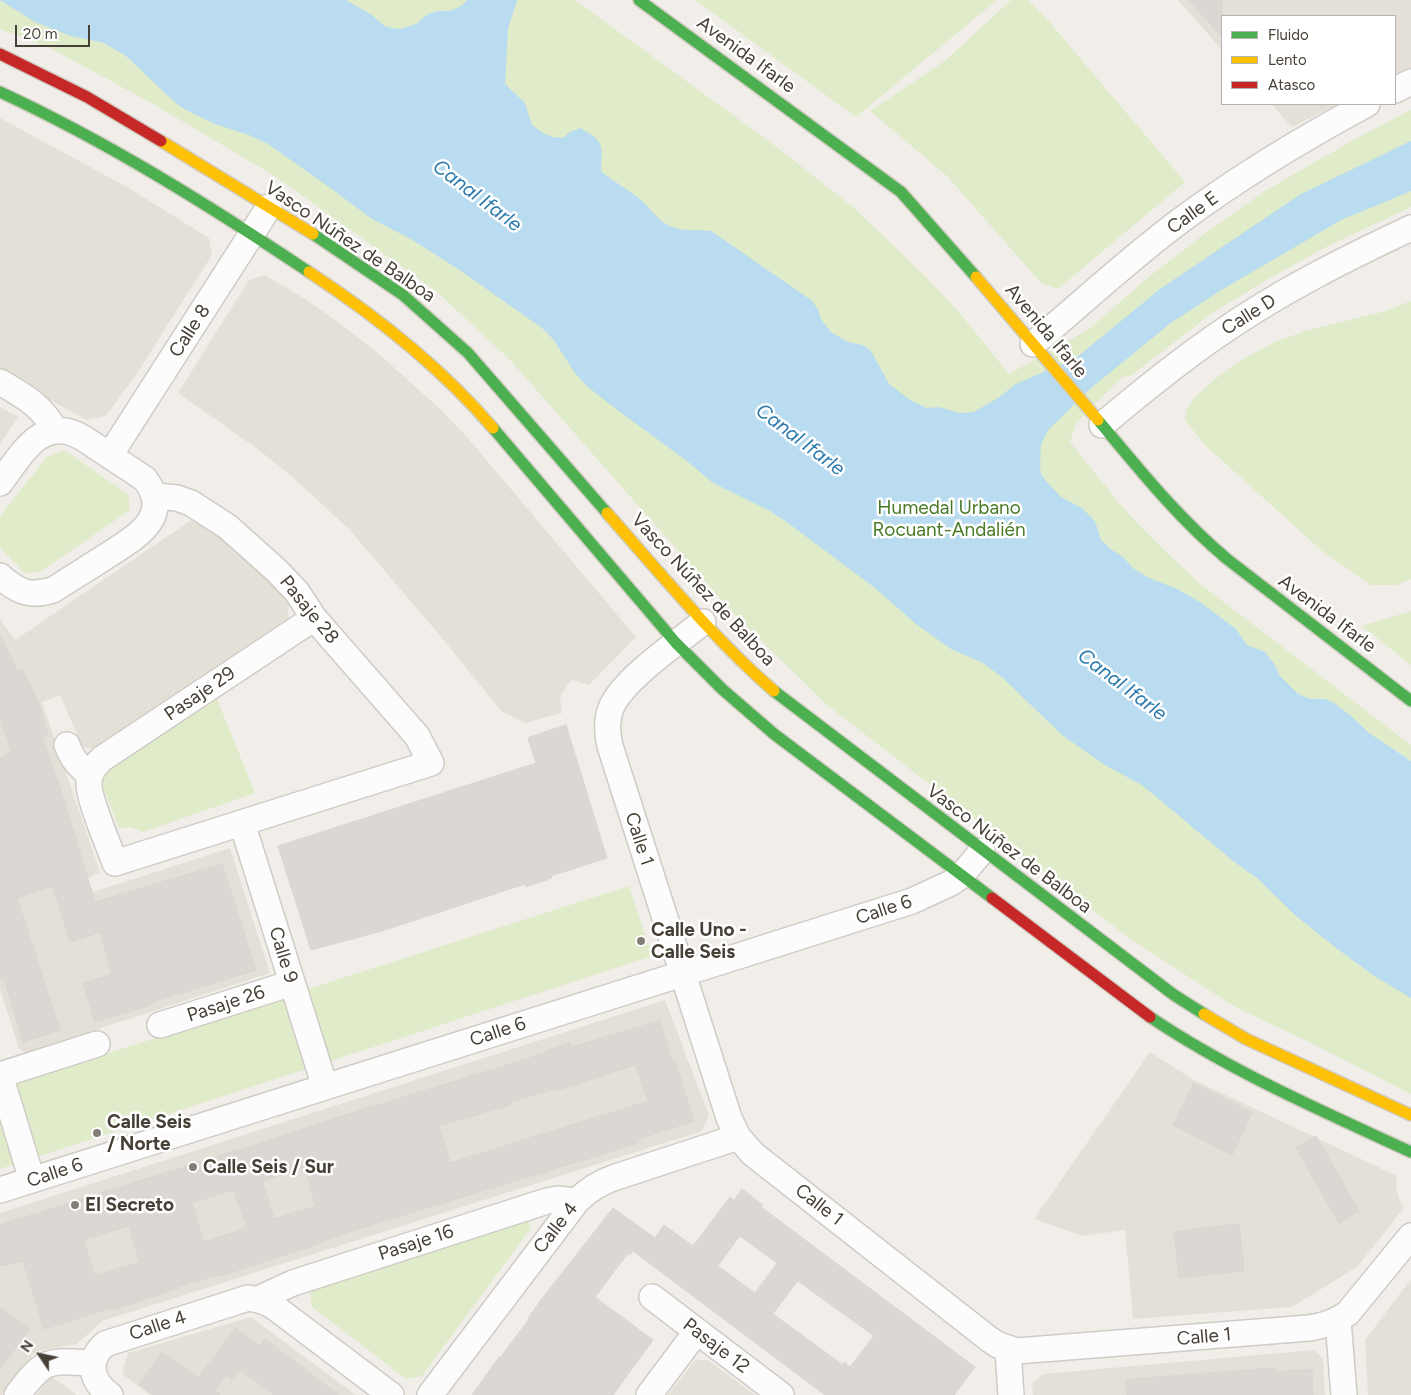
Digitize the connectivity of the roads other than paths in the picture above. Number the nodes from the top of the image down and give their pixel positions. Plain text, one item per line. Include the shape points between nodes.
1 (639, 0) edge
2 (0, 54) edge
3 (1411, 82) edge
4 (1396, 90) edge
5 (0, 92) edge
6 (1365, 105) edge
7 (269, 207) junction
8 (1411, 228) edge
9 (251, 235) junction
10 (1038, 349) junction
11 (0, 382) edge
12 (1098, 420) junction
13 (56, 430) junction
14 (110, 455) junction
15 (0, 483) edge
16 (154, 496) junction
17 (0, 576) edge
18 (314, 618) junction
19 (703, 622) junction
20 (676, 643) junction
21 (1411, 701) edge
22 (67, 745) dead end
23 (90, 774) junction
24 (242, 823) junction
25 (982, 850) junction
26 (961, 876) junction
27 (682, 974) junction
28 (292, 983) junction
29 (160, 1026) dead end
30 (97, 1044) dead end
31 (0, 1076) edge
32 (325, 1087) junction
33 (1411, 1115) edge
34 (738, 1137) junction
35 (1411, 1152) edge
36 (32, 1180) junction
37 (0, 1190) edge
38 (577, 1201) junction
39 (1411, 1236) edge
40 (652, 1297) dead end
41 (258, 1299) junction
42 (1338, 1320) junction
43 (697, 1331) junction
44 (1008, 1350) junction
45 (93, 1363) junction
46 (17, 1395) edge
47 (110, 1395) edge
48 (391, 1395) edge
49 (430, 1395) edge
50 (649, 1395) edge
51 (781, 1395) edge
52 (1011, 1395) edge
53 (1344, 1395) edge

1 - 10 street, Avenida Ifarle via 901,192
2 - 7 street, Vasco Núñez de Balboa via 149,132
3 - 4 street
5 - 9 street via 119,154
6 - 10 street, Calle E via 1244,176 1180,221 1131,260
7 - 9 street, Calle 8
7 - 19 street, Vasco Núñez de Balboa via 370,272 436,322 468,353
8 - 12 street, Calle D via 1306,280 1241,319
9 - 14 street, Calle 8
9 - 20 street via 388,327 450,382
10 - 12 street, Avenida Ifarle
11 - 13 street via 34,403
12 - 21 street, Avenida Ifarle via 1175,510 1208,542
13 - 14 street via 75,433
13 - 15 street via 33,441
14 - 16 street via 145,479
16 - 17 street via 152,519 141,534 53,590 31,594 20,591
16 - 18 street, Pasaje 28 via 191,503 228,527 284,578
18 - 23 street, Pasaje 29 via 103,758
18 - 24 street, Pasaje 28 via 417,736 431,763
19 - 20 street, Calle 1
19 - 25 street, Vasco Núñez de Balboa via 777,694
20 - 26 street via 747,712
20 - 27 street, Calle 1 via 620,692 610,710 608,734
22 - 23 street via 75,762
23 - 24 street via 89,791 116,863
24 - 28 street, Calle 9
25 - 26 street, Calle 6
25 - 33 street, Vasco Núñez de Balboa via 1138,969 1211,1019 1273,1052
26 - 27 street, Calle 6 via 912,901
26 - 35 street via 1170,1032 1246,1075
27 - 32 street, Calle 6
27 - 34 street, Calle 1
28 - 29 street, Pasaje 26
28 - 32 street, Calle 9
30 - 31 street
31 - 36 street
32 - 36 street, Calle 6
34 - 38 street, Calle 4 via 603,1182
34 - 44 street, Calle 1 via 754,1154 989,1339
36 - 37 street, Calle 6
38 - 41 street, Pasaje 16 via 547,1201 294,1283
38 - 49 street, Calle 4
39 - 42 street, Calle 1 via 1356,1304
40 - 43 street, Pasaje 12
41 - 45 street, Calle 4 via 238,1300 111,1340 99,1349
41 - 48 street via 277,1309
42 - 44 street, Calle 1 via 1324,1326 1299,1329 1027,1352
42 - 53 street
43 - 50 street
43 - 51 street, Pasaje 12
44 - 52 street
45 - 46 street via 45,1364 33,1373
45 - 47 street via 95,1378

